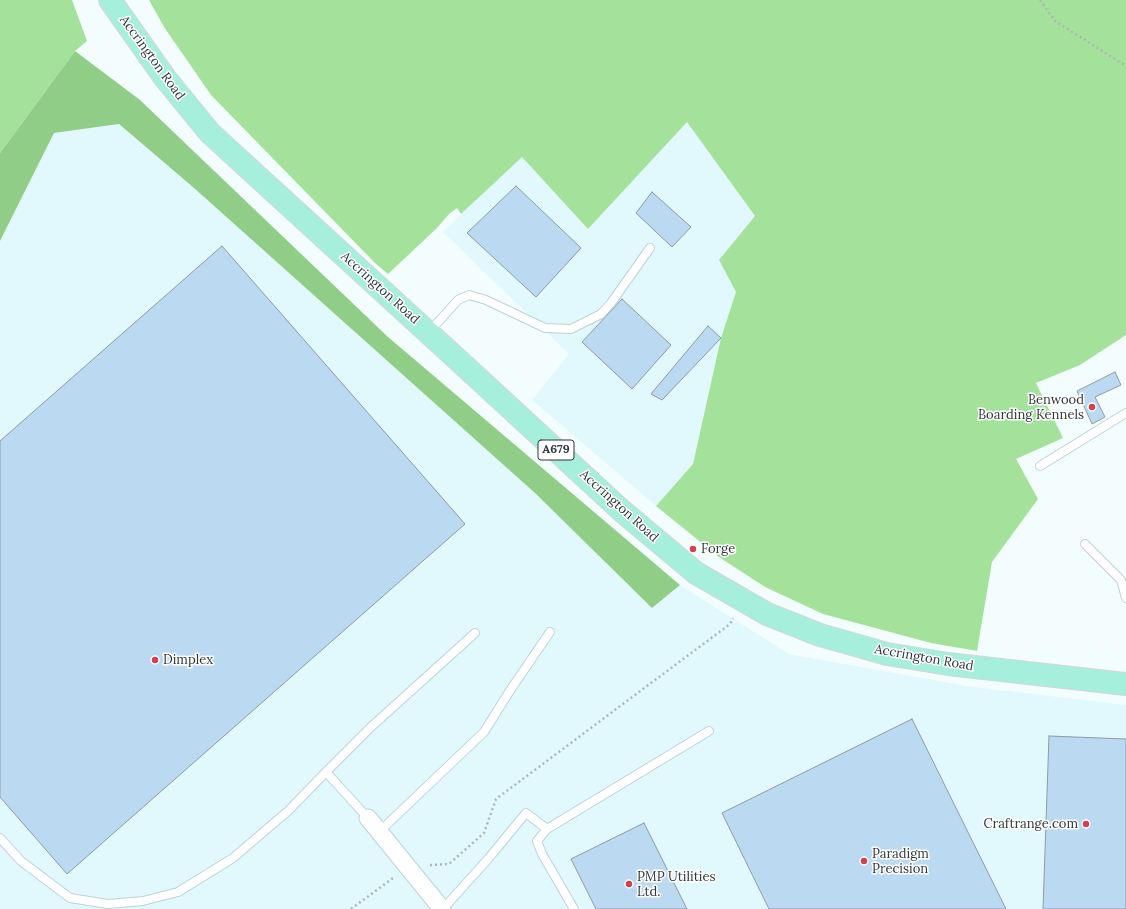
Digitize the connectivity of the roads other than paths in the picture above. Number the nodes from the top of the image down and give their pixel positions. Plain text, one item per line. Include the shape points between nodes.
1 (110, 0) edge
2 (650, 248) dead end
3 (429, 333) junction
4 (1126, 413) edge
5 (1040, 466) dead end
6 (1086, 544) dead end
7 (1126, 598) edge
8 (550, 632) dead end
9 (475, 633) dead end
10 (1126, 684) edge
11 (709, 732) dead end
12 (326, 772) junction
13 (368, 818) joint
14 (547, 829) junction
15 (379, 832) junction
16 (0, 838) edge
17 (443, 909) edge
18 (574, 909) edge

1 - 3 main road, Accrington Road / A679 via 165,78 210,133
2 - 3 lane via 601,314 571,328 545,328 486,300 469,295 458,300
3 - 10 main road, Accrington Road / A679 via 622,511 696,573 767,614 820,634 886,654 948,664
4 - 5 lane
6 - 7 lane via 1121,580
8 - 15 lane via 484,732
9 - 12 lane via 371,727
11 - 14 lane
12 - 13 lane
12 - 16 lane via 288,811 233,858 178,892 143,901 108,904 70,898 21,861
13 - 15 street
14 - 17 lane via 526,813
14 - 18 lane via 538,841 542,854
15 - 17 street

